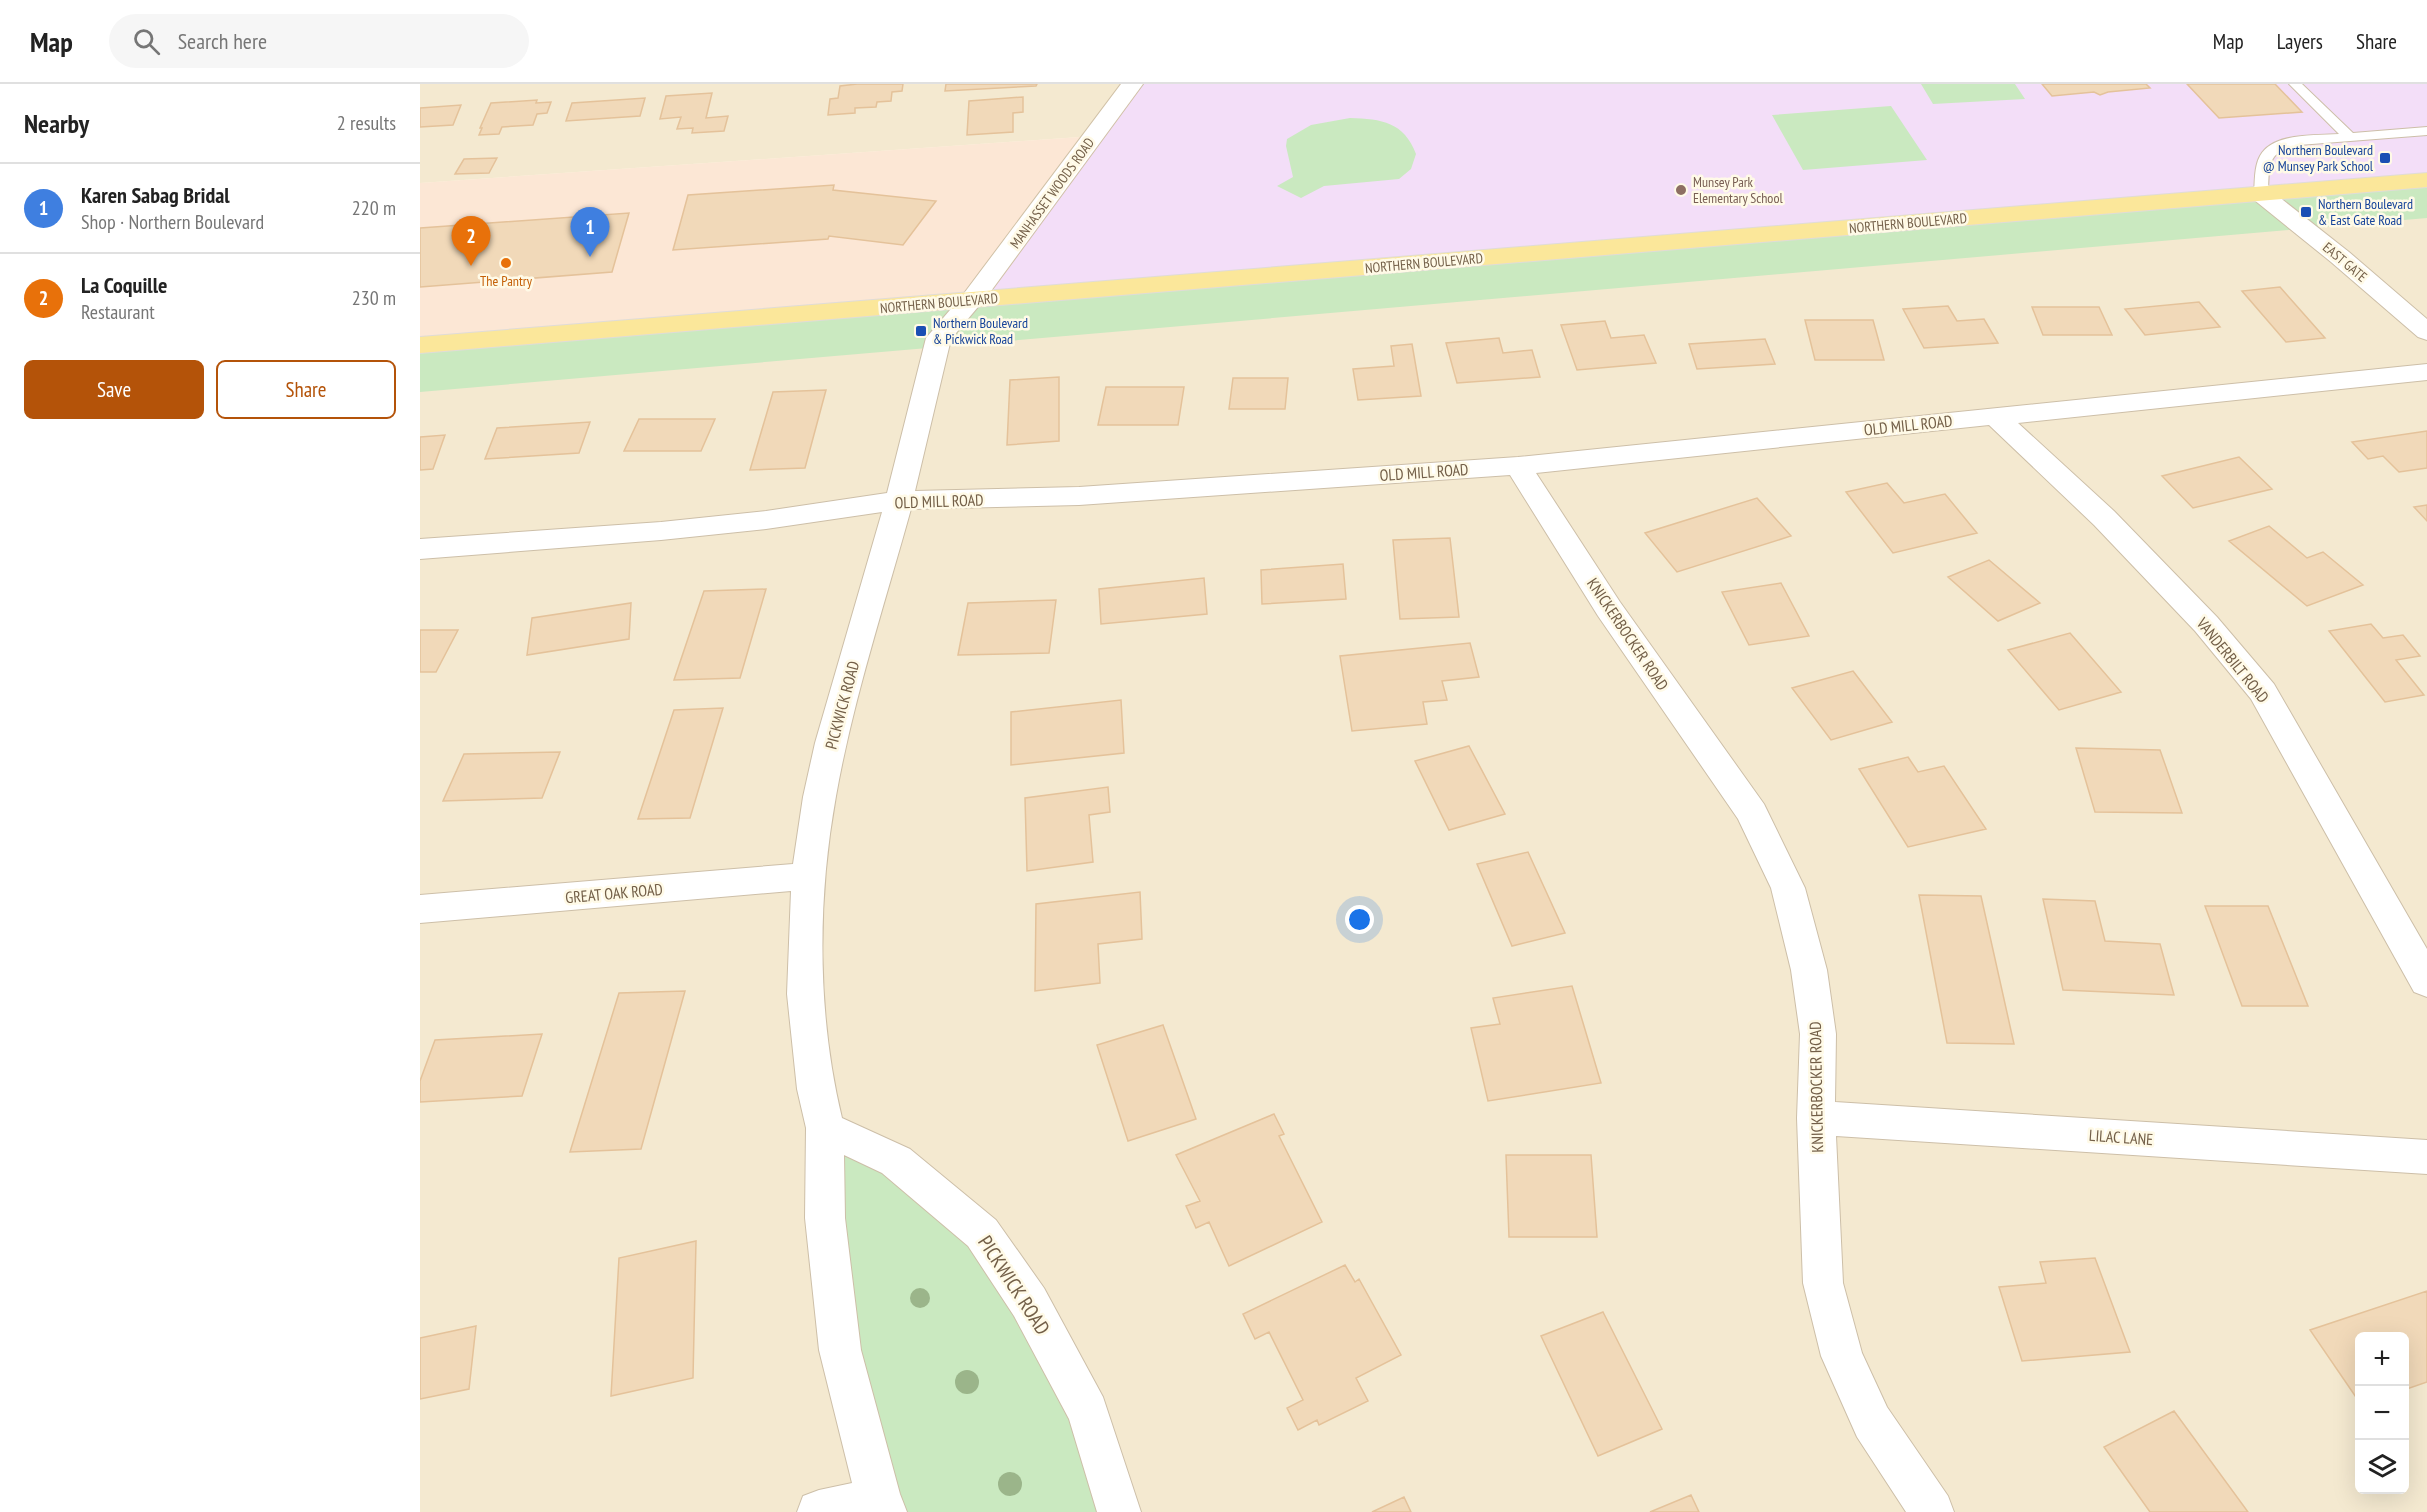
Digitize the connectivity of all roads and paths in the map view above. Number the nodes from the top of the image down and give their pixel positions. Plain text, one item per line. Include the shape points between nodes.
1 (1132, 84) edge
2 (2295, 84) edge
3 (2427, 131) edge
4 (2350, 137) junction
5 (2427, 180) edge
6 (2261, 194) junction
7 (971, 301) junction
8 (2427, 332) edge
9 (420, 345) edge
10 (2427, 372) edge
11 (1995, 416) junction
12 (1518, 466) junction
13 (899, 500) junction
14 (420, 549) edge
15 (809, 876) junction
16 (420, 909) edge
17 (2427, 982) edge
18 (1816, 1118) junction
19 (825, 1128) junction
20 (2427, 1156) edge
21 (882, 1506) edge
22 (819, 1512) edge
23 (1119, 1512) edge
24 (1932, 1512) edge

1 - 7 street, MANHASSET WOODS ROAD
2 - 4 lane
3 - 4 lane
4 - 6 lane via 2299,141 2271,149 2263,160
5 - 6 main road, NORTHERN BOULEVARD
6 - 7 main road, NORTHERN BOULEVARD
6 - 8 street, EAST GATE
7 - 9 main road, NORTHERN BOULEVARD
7 - 13 street, PICKWICK ROAD via 939,338
10 - 11 street, OLD MILL ROAD
11 - 12 street, OLD MILL ROAD
11 - 17 street, VANDERBILT ROAD via 2104,518 2206,624 2263,692
12 - 13 street, OLD MILL ROAD via 1078,496
12 - 18 street, KNICKERBOCKER ROAD via 1609,609 1752,813 1788,888 1809,970 1818,1034
13 - 14 street, OLD MILL ROAD via 661,531
13 - 15 street, PICKWICK ROAD via 831,743 819,797
15 - 16 street, GREAT OAK ROAD
15 - 19 street, PICKWICK ROAD via 805,994 816,1089
18 - 20 street, LILAC LANE
18 - 24 street, KNICKERBOCKER ROAD via 1823,1284 1842,1356 1872,1422
19 - 21 street, PICKWICK ROAD via 825,1218 840,1350
19 - 23 street, PICKWICK ROAD via 896,1161 982,1233 1029,1302 1088,1412
21 - 22 street

